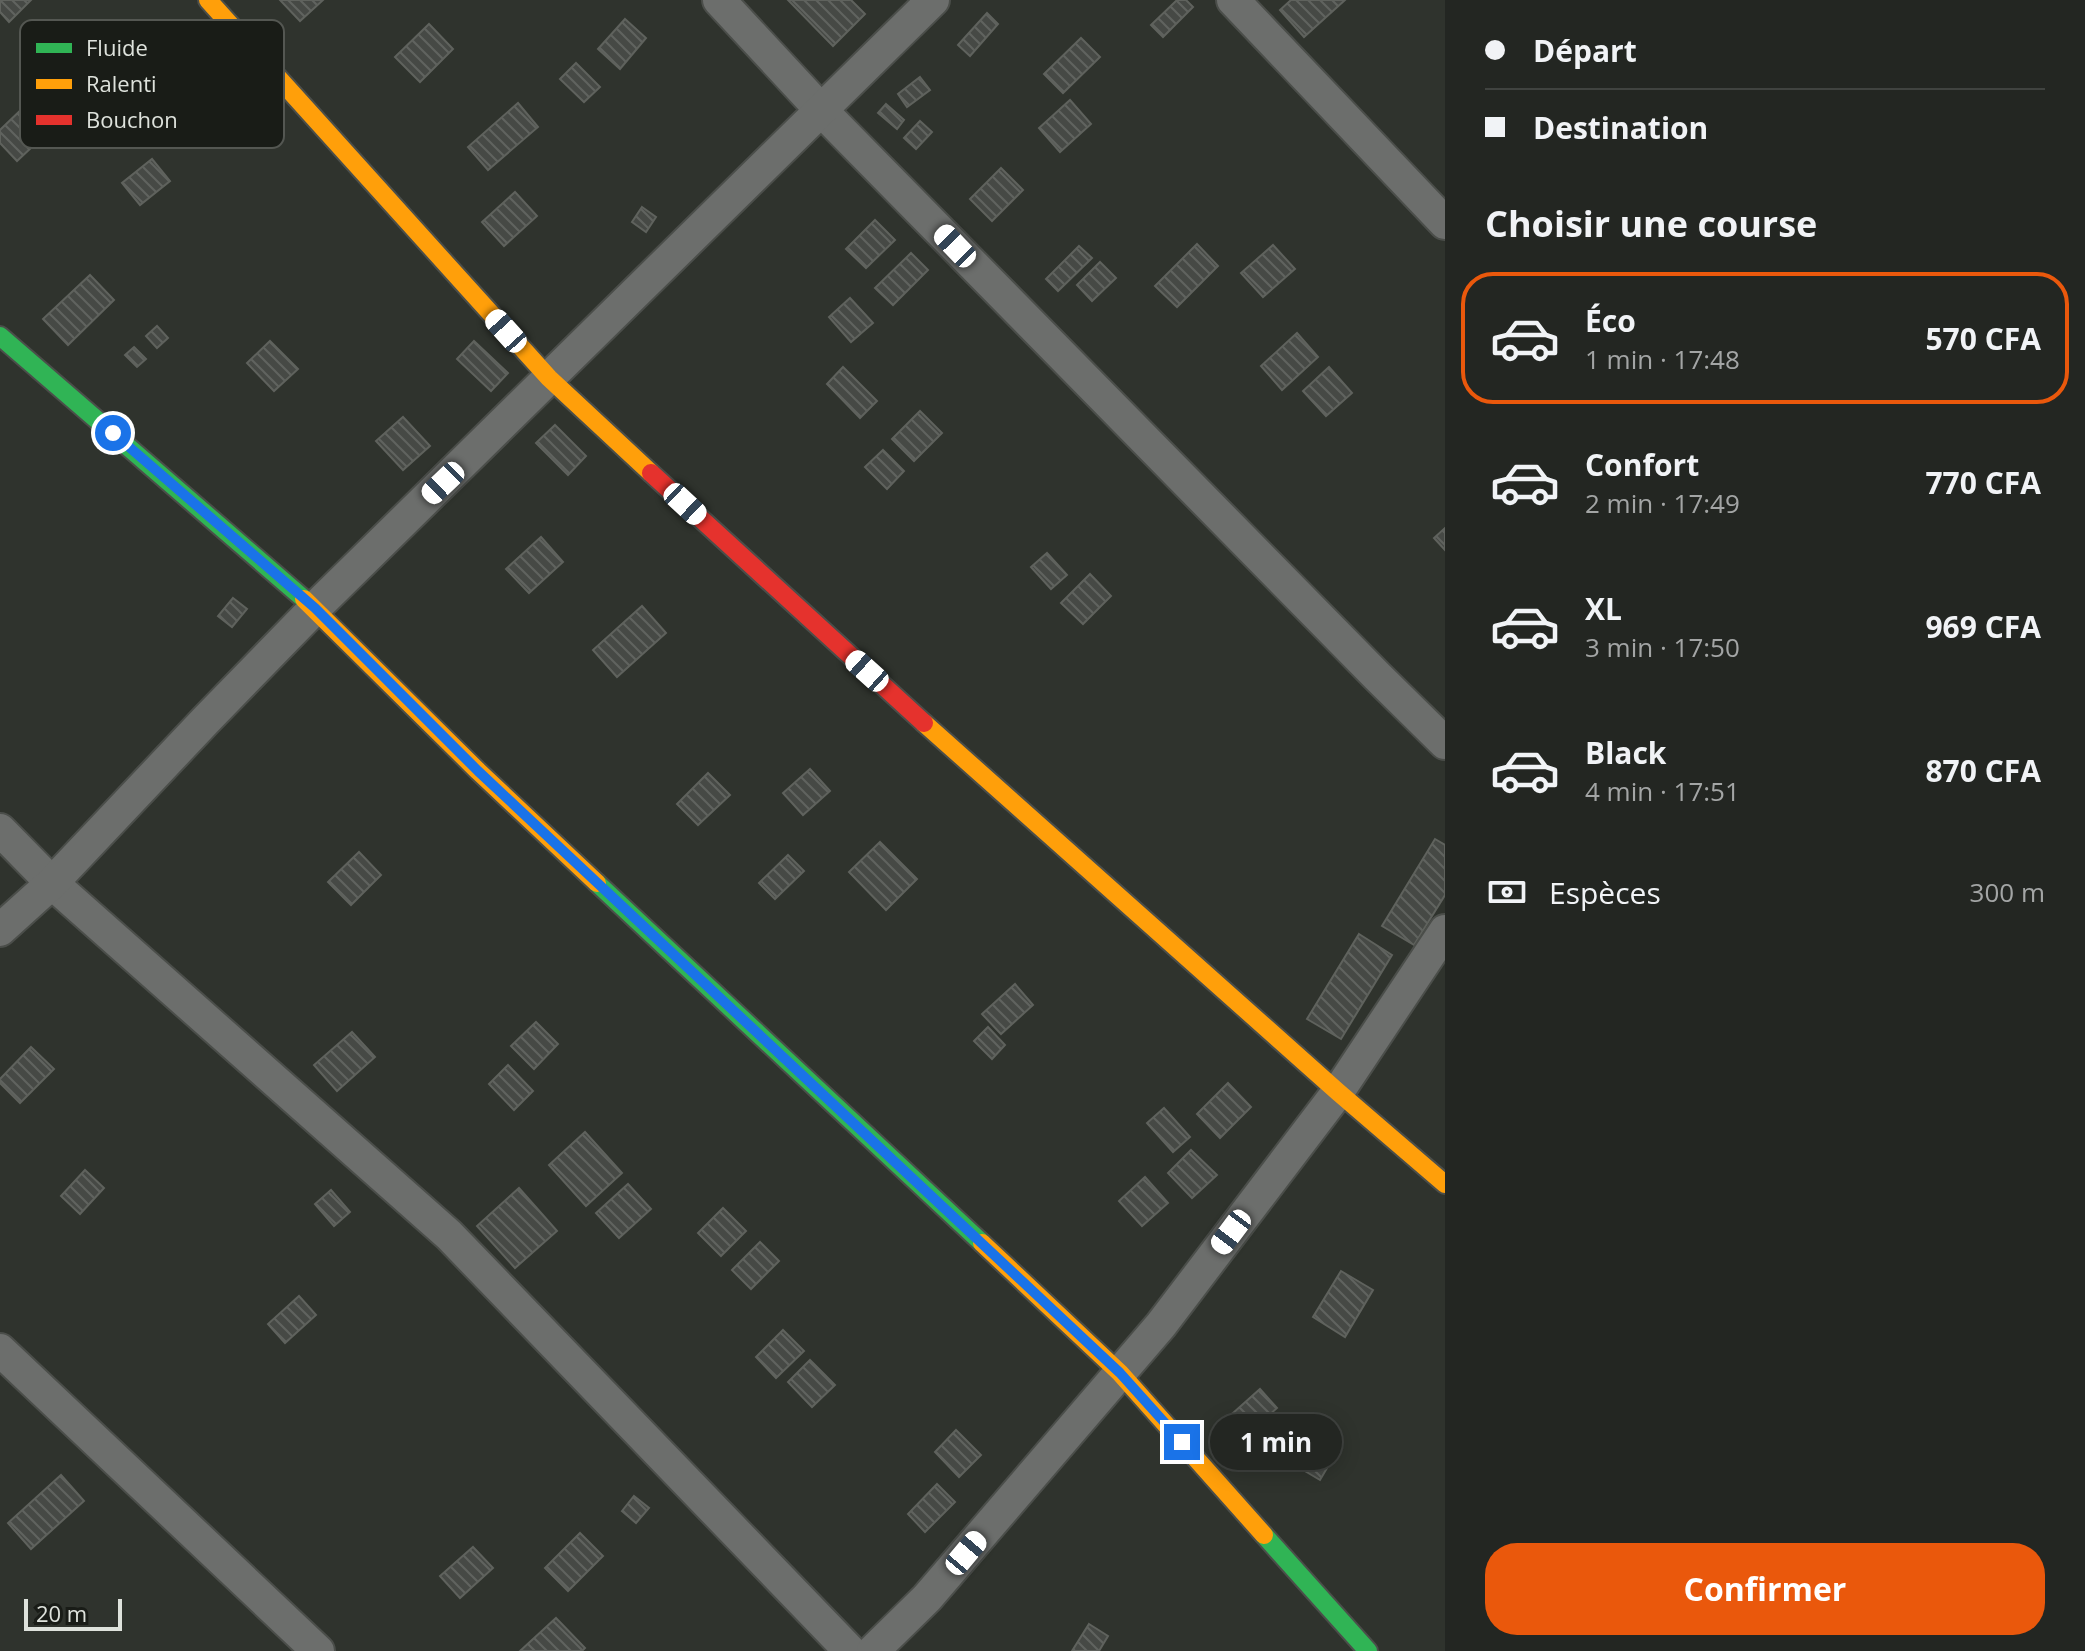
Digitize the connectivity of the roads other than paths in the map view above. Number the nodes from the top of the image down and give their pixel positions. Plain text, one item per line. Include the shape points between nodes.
1 (208, 0) edge
2 (719, 0) edge
3 (933, 0) edge
4 (1233, 0) edge
5 (226, 20) edge
6 (284, 84) edge
7 (821, 110) junction
8 (1445, 223) edge
9 (0, 336) edge
10 (549, 378) junction
11 (315, 608) junction
12 (1445, 743) edge
13 (0, 830) edge
14 (52, 883) junction
15 (0, 930) edge
16 (1445, 931) edge
17 (1338, 1092) junction
18 (1445, 1184) edge
19 (0, 1350) edge
20 (1120, 1373) junction
21 (318, 1651) edge
22 (850, 1651) edge
23 (873, 1651) edge
24 (1368, 1651) edge

1 - 5 street
2 - 7 street
3 - 7 street
4 - 8 street
6 - 10 street
7 - 10 street
7 - 12 street
9 - 11 street
10 - 11 street
10 - 17 street via 843,650
11 - 14 street
11 - 20 street via 478,771
13 - 14 street
14 - 15 street
14 - 22 street via 449,1235
16 - 17 street
17 - 18 street
17 - 20 street
19 - 21 street
20 - 23 street via 927,1598
20 - 24 street

